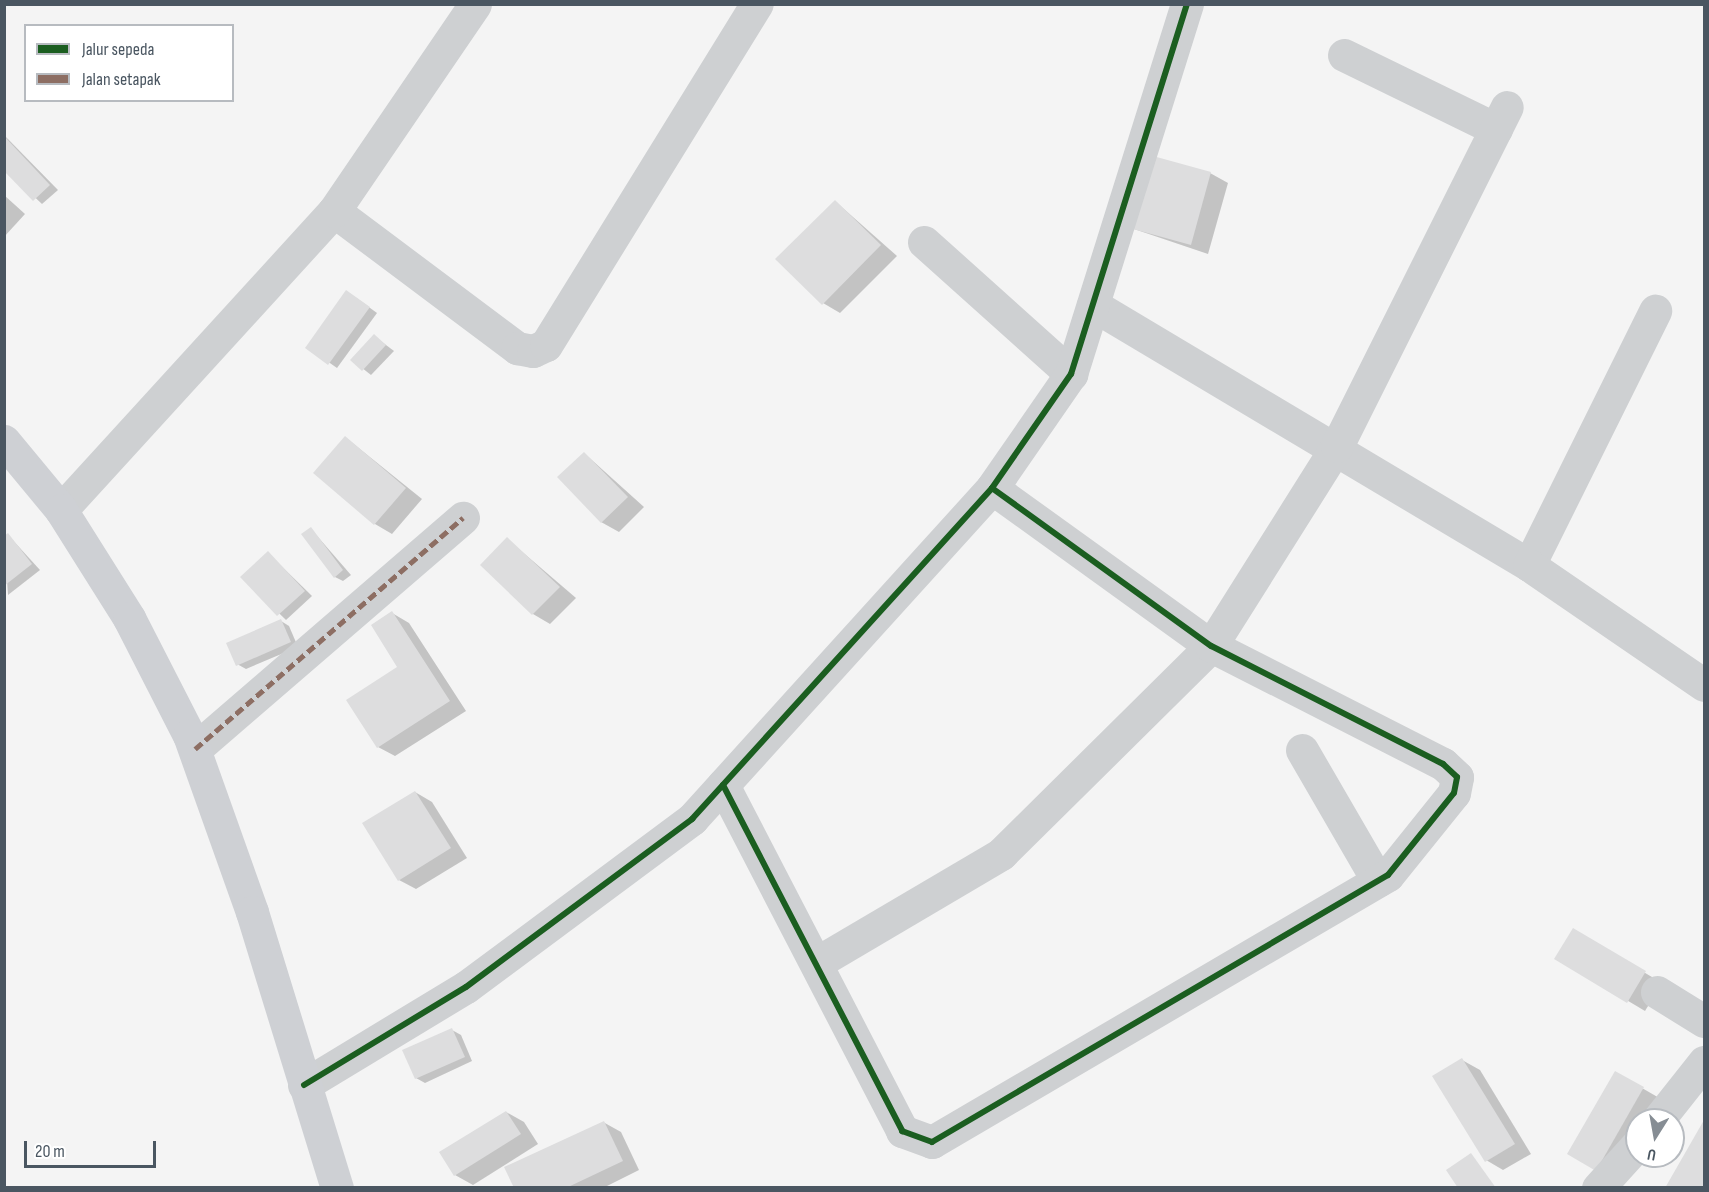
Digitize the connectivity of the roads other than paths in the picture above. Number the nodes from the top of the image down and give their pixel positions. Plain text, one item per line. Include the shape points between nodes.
1 (475, 4) edge
2 (757, 4) edge
3 (1187, 4) edge
4 (1344, 55) dead end
5 (334, 211) junction
6 (924, 242) dead end
7 (1093, 305) junction
8 (1655, 311) dead end
9 (1071, 375) junction
10 (4, 441) edge
11 (1337, 446) junction
12 (992, 488) junction
13 (61, 510) junction
14 (463, 518) dead end
15 (1529, 565) junction
16 (1211, 646) junction
17 (1704, 685) edge
18 (195, 749) junction
19 (1302, 750) dead end
20 (723, 785) junction
21 (1378, 881) junction
22 (818, 962) junction
23 (1657, 992) dead end
24 (1704, 1021) edge
25 (1704, 1062) edge
26 (304, 1084) junction
27 (1668, 1108) edge
28 (1625, 1158) edge
29 (337, 1188) edge
30 (1598, 1188) edge

1 - 5 street
2 - 5 street via 546,345 533,351 517,348
3 - 7 street
4 - 11 street via 1502,118
5 - 13 street
6 - 9 street
7 - 9 street
7 - 11 street
8 - 15 street
9 - 12 street
10 - 13 street
11 - 15 street
11 - 16 street
12 - 16 street
12 - 20 street
13 - 18 street via 129,618
14 - 18 street
15 - 17 street
16 - 21 street via 1443,764 1457,777 1454,793
16 - 22 street via 1001,854
18 - 26 street via 252,912
19 - 21 street
20 - 22 street
20 - 26 street via 692,819 466,987
21 - 22 street via 932,1142 902,1131
23 - 24 street
25 - 27 street
26 - 29 street
28 - 30 street

